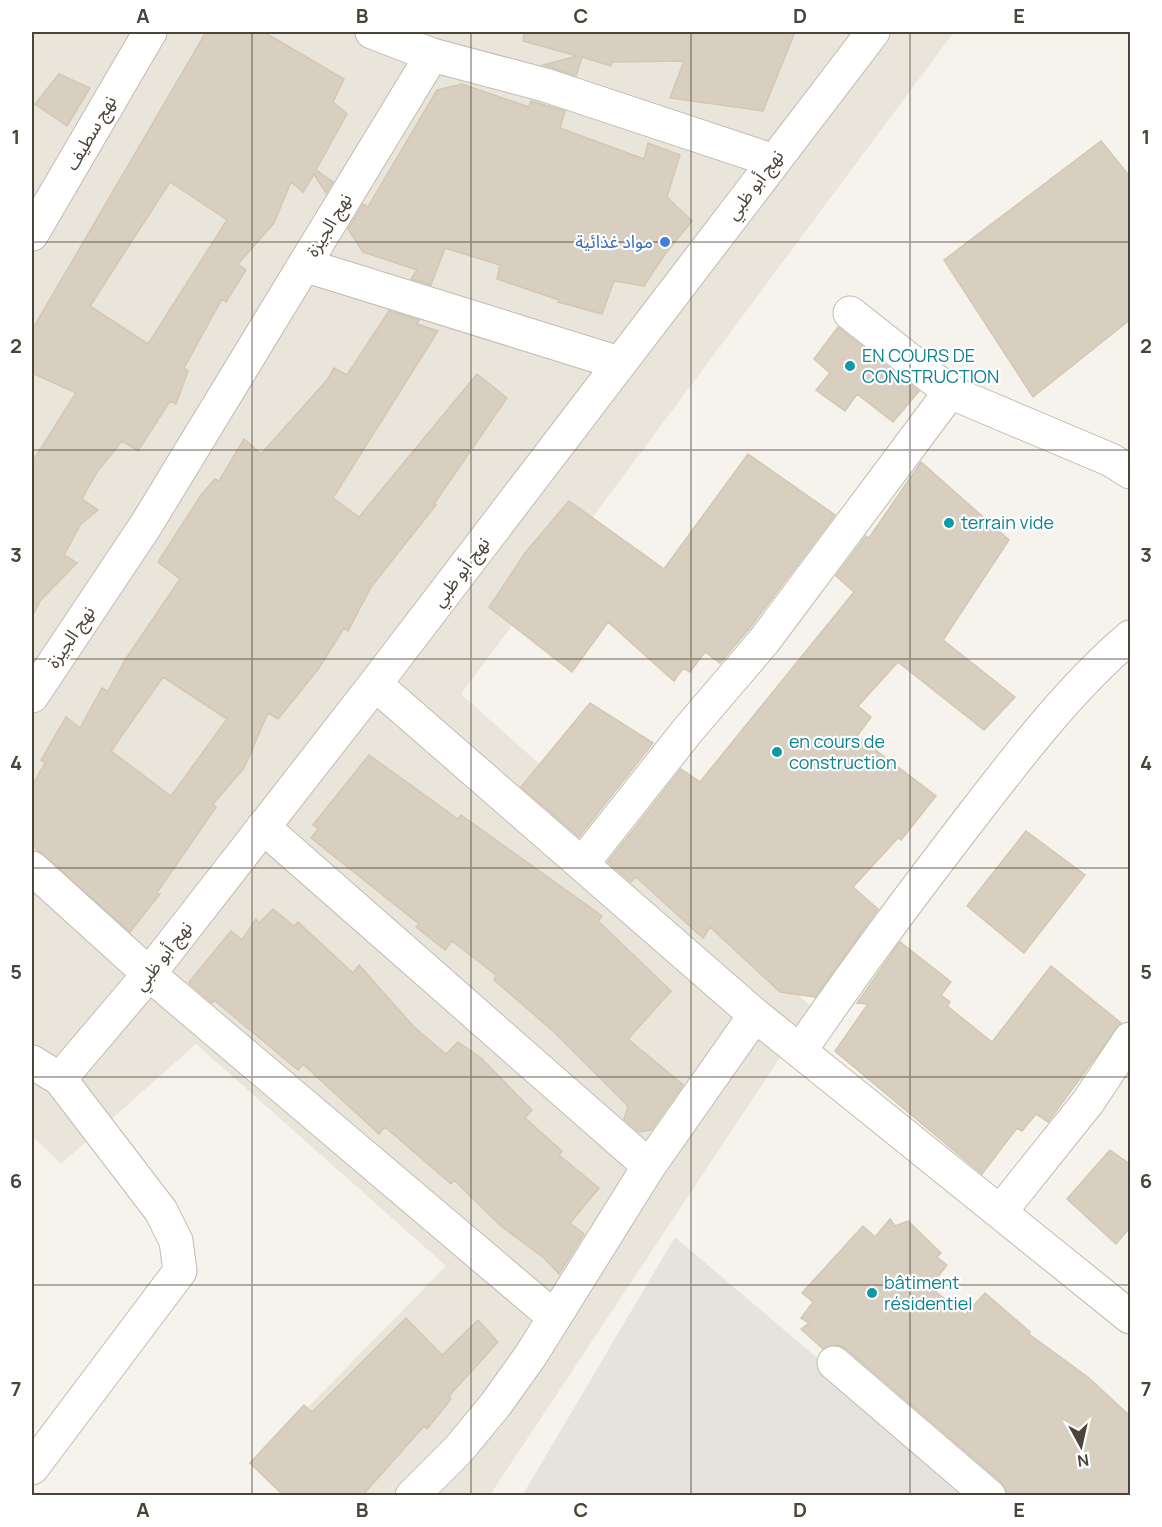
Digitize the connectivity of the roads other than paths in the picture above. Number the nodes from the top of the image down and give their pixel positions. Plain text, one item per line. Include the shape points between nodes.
1 (150, 32) edge
2 (372, 32) edge
3 (873, 32) edge
4 (432, 55) junction
5 (774, 161) junction
6 (32, 234) edge
7 (304, 265) junction
8 (850, 313) dead end
9 (619, 363) junction
10 (950, 392) junction
11 (1131, 472) edge
12 (1131, 637) edge
13 (375, 684) junction
14 (32, 696) edge
15 (263, 827) junction
16 (582, 864) junction
17 (32, 868) edge
18 (149, 974) junction
19 (755, 1015) junction
20 (1131, 1039) edge
21 (800, 1051) junction
22 (32, 1062) edge
23 (60, 1079) junction
24 (650, 1166) junction
25 (1000, 1212) junction
26 (554, 1317) junction
27 (1131, 1317) edge
28 (834, 1363) dead end
29 (32, 1468) edge
30 (412, 1496) edge
31 (989, 1496) edge

1 - 6 street, نهج سطيف
2 - 4 street
3 - 5 street, نهج أبو ظبي
4 - 5 street via 545,85
4 - 7 street, نهج الجيزة
5 - 9 street, نهج أبو ظبي
7 - 9 street
7 - 14 street, نهج الجيزة via 146,525
8 - 10 street
9 - 13 street, نهج أبو ظبي
10 - 11 street
10 - 16 street via 764,641
12 - 21 street via 1102,661 1004,775 864,957
13 - 15 street, نهج أبو ظبي
13 - 16 street
15 - 18 street, نهج أبو ظبي
15 - 24 street
16 - 19 street
17 - 18 street
18 - 23 street, نهج أبو ظبي
18 - 26 street
19 - 21 street
19 - 24 street
20 - 25 street via 1088,1102
21 - 25 street
22 - 23 street
23 - 29 street via 161,1211 176,1241 180,1270
24 - 26 street
25 - 27 street
26 - 30 street via 496,1404 459,1449
28 - 31 street

